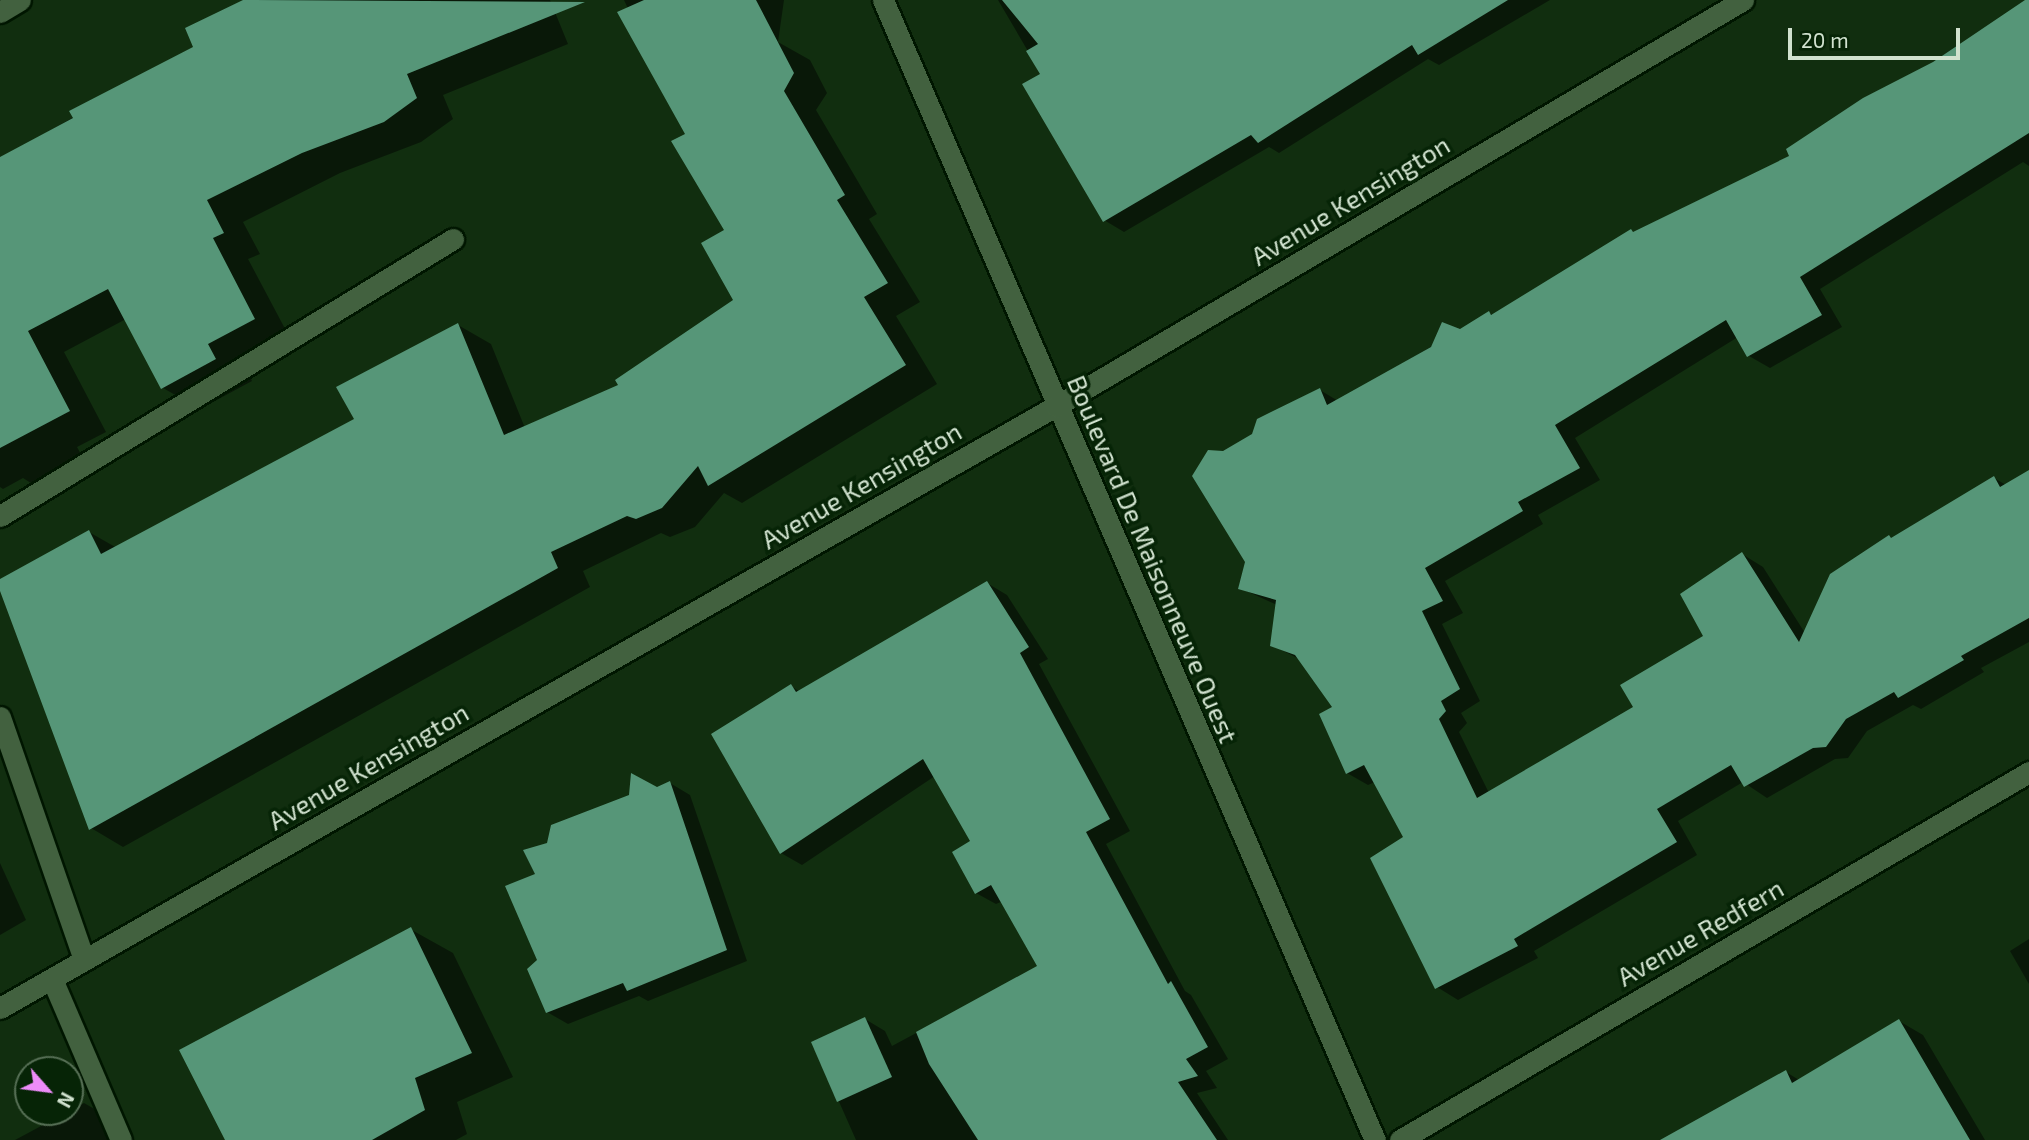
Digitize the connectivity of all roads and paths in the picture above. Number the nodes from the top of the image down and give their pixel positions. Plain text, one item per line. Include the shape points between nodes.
1 (20, 0) edge
2 (883, 0) edge
3 (1743, 0) edge
4 (0, 12) edge
5 (453, 239) dead end
6 (1056, 406) junction
7 (0, 516) edge
8 (0, 718) edge
9 (2029, 772) edge
10 (84, 960) junction
11 (52, 979) junction
12 (0, 1008) edge
13 (121, 1140) edge
14 (1375, 1140) edge
15 (1400, 1140) edge

1 - 4 street
2 - 6 street, Boulevard De Maisonneuve Ouest
3 - 6 street, Avenue Kensington
5 - 7 street
6 - 10 street, Avenue Kensington
6 - 14 street, Boulevard De Maisonneuve Ouest
8 - 10 street
9 - 15 street, Avenue Redfern
10 - 11 street, Avenue Kensington
11 - 12 street, Avenue Kensington
11 - 13 street

